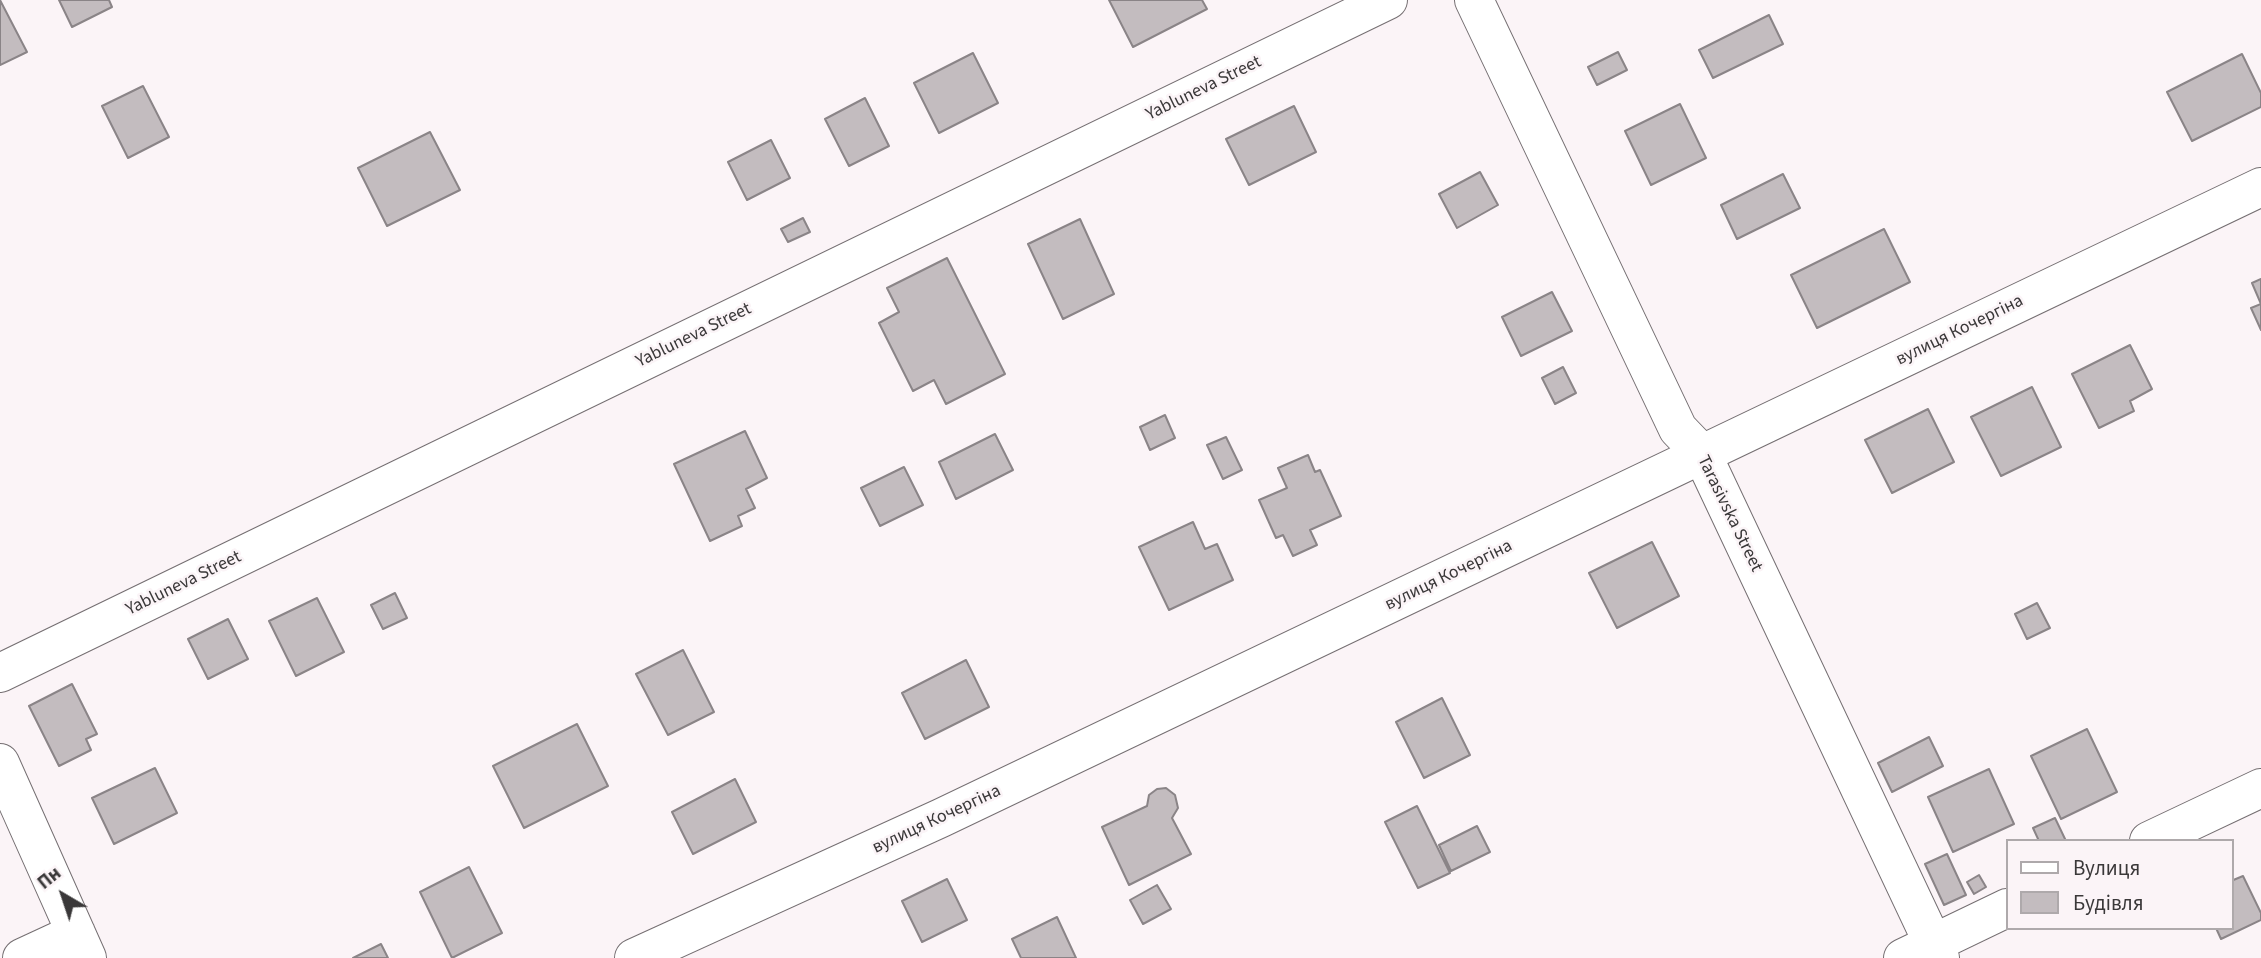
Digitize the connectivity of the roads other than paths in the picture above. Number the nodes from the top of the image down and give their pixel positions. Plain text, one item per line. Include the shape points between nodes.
1 (1388, 0) edge
2 (1474, 0) edge
3 (2261, 187) edge
4 (1702, 454) junction
5 (0, 673) edge
6 (0, 764) edge
7 (2261, 788) edge
8 (2153, 839) edge
9 (2006, 909) edge
10 (82, 946) edge
11 (1925, 953) edge
12 (22, 958) edge
13 (634, 958) edge

1 - 5 street, Yabluneva Street
2 - 4 street, Tarasivska Street via 1678,429
3 - 4 street, вулиця Кочергіна
4 - 11 street, Tarasivska Street
4 - 13 street, вулиця Кочергіна via 942,818
6 - 10 street
7 - 8 street
9 - 11 street
10 - 12 street

